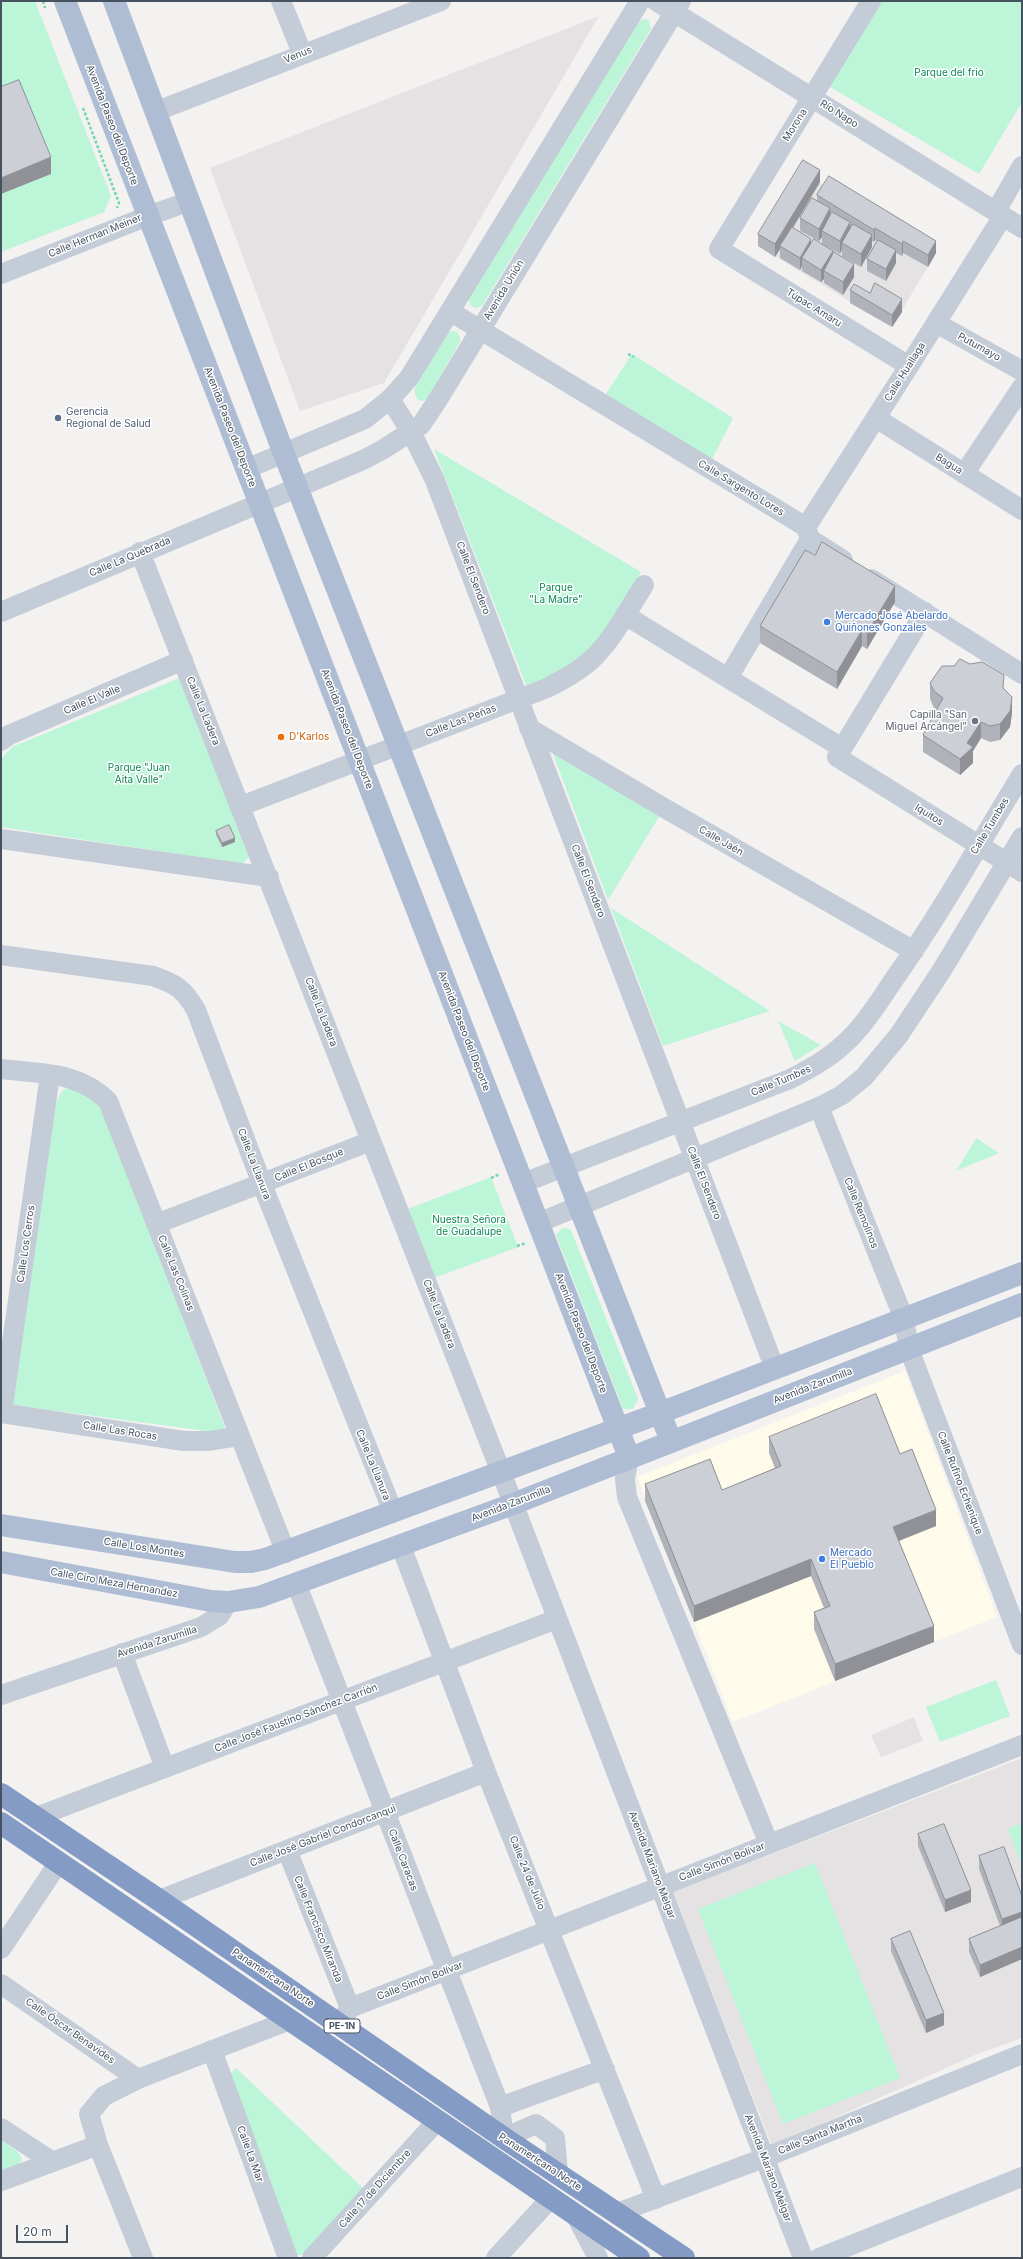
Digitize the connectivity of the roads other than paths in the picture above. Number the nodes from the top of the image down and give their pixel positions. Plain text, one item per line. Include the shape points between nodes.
1 (65, 1) edge
2 (114, 1) edge
3 (282, 1) edge
4 (640, 1) edge
5 (656, 1) edge
6 (871, 1) edge
7 (432, 2) edge
8 (678, 7) edge
9 (302, 54) junction
10 (812, 98) junction
11 (157, 111) junction
12 (1022, 166) edge
13 (190, 201) junction
14 (999, 213) junction
15 (148, 216) junction
16 (1022, 228) edge
17 (718, 249) joint
18 (1, 274) edge
19 (451, 312) junction
20 (936, 323) junction
21 (481, 329) junction
22 (909, 366) junction
23 (1022, 372) edge
24 (1022, 387) edge
25 (390, 399) junction
26 (876, 418) junction
27 (411, 432) junction
28 (284, 454) junction
29 (246, 469) junction
30 (964, 474) junction
31 (298, 488) junction
32 (259, 503) junction
33 (1022, 510) edge
34 (808, 534) junction
35 (140, 552) junction
36 (644, 585) dead end
37 (1, 612) edge
38 (925, 612) junction
39 (625, 615) junction
40 (183, 660) junction
41 (1022, 674) edge
42 (728, 678) junction
43 (519, 699) junction
44 (530, 728) junction
45 (1, 741) edge
46 (398, 746) junction
47 (839, 753) junction
48 (359, 760) junction
49 (1022, 774) edge
50 (241, 806) junction
51 (1022, 837) edge
52 (1, 839) edge
53 (978, 846) junction
54 (1014, 868) edge
55 (269, 877) junction
56 (914, 951) junction
57 (1, 955) edge
58 (1, 1069) edge
59 (50, 1075) junction
60 (819, 1107) junction
61 (681, 1121) junction
62 (371, 1141) junction
63 (694, 1158) junction
64 (563, 1168) junction
65 (523, 1183) junction
66 (262, 1184) junction
67 (578, 1206) junction
68 (538, 1223) junction
69 (156, 1224) junction
70 (1022, 1273) edge
71 (1022, 1304) edge
72 (904, 1319) junction
73 (909, 1349) junction
74 (775, 1369) junction
75 (2, 1413) edge
76 (660, 1413) junction
77 (618, 1428) junction
78 (240, 1436) junction
79 (671, 1441) junction
80 (630, 1457) junction
81 (501, 1472) junction
82 (513, 1504) junction
83 (393, 1512) junction
84 (1, 1525) edge
85 (400, 1546) junction
86 (286, 1553) junction
87 (1, 1562) edge
88 (296, 1583) junction
89 (228, 1602) junction
90 (557, 1619) junction
91 (1017, 1620) edge
92 (1022, 1645) edge
93 (122, 1653) junction
94 (446, 1661) junction
95 (1, 1683) edge
96 (25, 1686) junction
97 (1, 1695) edge
98 (342, 1701) junction
99 (1022, 1745) edge
100 (165, 1768) junction
101 (486, 1772) junction
102 (1, 1794) edge
103 (385, 1812) junction
104 (36, 1817) junction
105 (1, 1822) edge
106 (769, 1844) junction
107 (287, 1850) junction
108 (59, 1862) junction
109 (660, 1886) junction
110 (159, 1900) junction
111 (550, 1930) junction
112 (1, 1949) edge
113 (446, 1970) junction
114 (1, 1984) edge
115 (344, 2016) junction
116 (290, 2020) junction
117 (212, 2050) junction
118 (1022, 2054) edge
119 (605, 2069) junction
120 (138, 2079) junction
121 (500, 2107) junction
122 (438, 2121) junction
123 (1, 2128) edge
124 (504, 2138) junction
125 (98, 2145) junction
126 (764, 2158) junction
127 (53, 2162) junction
128 (558, 2173) junction
129 (1022, 2177) edge
130 (1, 2181) edge
131 (551, 2198) junction
132 (656, 2199) junction
133 (617, 2213) junction
134 (575, 2214) junction
135 (143, 2258) edge
136 (288, 2258) edge
137 (312, 2258) edge
138 (496, 2258) edge
139 (598, 2258) edge
140 (639, 2258) edge
141 (684, 2258) edge
142 (802, 2258) edge
143 (819, 2258) edge

1 - 15 main road, Avenida Paseo del Deporte
2 - 11 main road
3 - 9 street
4 - 19 street
5 - 8 street, Río Napo
6 - 10 street, Morona
7 - 9 street, Venus
8 - 10 street, Río Napo
8 - 21 street, Avenida Unión
9 - 11 street, Venus
10 - 14 street, Río Napo
10 - 17 street, Morona
11 - 13 main road
12 - 14 street, Calle Huallaga
13 - 15 street, Calle Herman Meiner
13 - 28 main road
14 - 16 street, Río Napo
14 - 20 street, Calle Huallaga
15 - 18 street, Calle Herman Meiner
15 - 29 main road, Avenida Paseo del Deporte
17 - 22 street, Túpac Amaru
19 - 21 street, Calle Sargento Lores
19 - 25 street via 409,378
20 - 22 street, Calle Huallaga
20 - 23 street, Putumayo
21 - 27 street, Avenida Unión via 421,425
21 - 34 street, Calle Sargento Lores
22 - 26 street, Calle Huallaga
24 - 30 street
25 - 27 street, Calle El Sendero
25 - 28 street via 365,419
26 - 30 street, Bagua
26 - 34 street, Calle Huallaga
27 - 31 street, Avenida Unión via 363,460
27 - 43 street, Calle El Sendero via 434,478
28 - 29 street
28 - 31 main road
29 - 32 main road, Avenida Paseo del Deporte
30 - 33 street, Bagua
31 - 32 street, Avenida Unión
31 - 46 main road
32 - 35 street, Calle La Quebrada
32 - 48 main road, Avenida Paseo del Deporte
34 - 38 street, Calle Sargento Lores
34 - 42 street, Calle Huallaga
35 - 37 street, Calle La Quebrada
35 - 40 street, Calle La Ladera
36 - 39 street, Calle Las Peñas
38 - 41 street, Calle Sargento Lores
38 - 47 street
39 - 42 street, Iquitos
39 - 43 street, Calle Las Peñas via 590,662 571,676
40 - 45 street, Calle El Valle via 9,735
40 - 50 street, Calle La Ladera
42 - 47 street, Iquitos
43 - 44 street, Calle El Sendero
43 - 46 street, Calle Las Peñas
44 - 56 street, Calle Jaén
44 - 61 street, Calle El Sendero
46 - 48 street, Calle Las Peñas
46 - 64 main road
47 - 53 street, Iquitos
48 - 50 street, Calle Las Peñas
48 - 65 main road, Avenida Paseo del Deporte
49 - 53 street, Calle Tumbes
50 - 55 street, Calle La Ladera
51 - 54 street
52 - 55 street
53 - 54 street, Iquitos
53 - 56 street, Calle Tumbes
54 - 60 street via 899,1035 864,1077 842,1095
55 - 62 street, Calle La Ladera
56 - 61 street, Calle Tumbes via 870,1015 837,1050 815,1066 790,1079
57 - 66 street, Calle La Llanura via 153,976 174,984 187,995 196,1010
58 - 59 street, Calle Las Colinas
59 - 69 street, Calle Las Colinas via 88,1084 108,1101
59 - 75 street, Calle Los Cerros
60 - 63 street
60 - 72 street, Calle Remolinos
61 - 63 street, Calle El Sendero
61 - 64 street, Calle Tumbes
62 - 66 street, Calle El Bosque
62 - 81 street, Calle La Ladera
63 - 67 street
63 - 74 street, Calle El Sendero
64 - 65 street, Calle Tumbes
64 - 67 main road
65 - 68 main road, Avenida Paseo del Deporte
66 - 69 street, Calle El Bosque
66 - 83 street, Calle La Llanura
67 - 68 street
67 - 76 main road
68 - 77 main road, Avenida Paseo del Deporte
69 - 78 street, Calle Las Colinas
70 - 72 main road
71 - 73 main road, Avenida Zarumilla
72 - 73 street, Calle Rufino Echenique
72 - 74 main road
73 - 79 main road, Avenida Zarumilla
73 - 91 street, Calle Rufino Echenique
74 - 76 main road
75 - 78 street, Calle Las Rocas via 184,1441 209,1441
76 - 77 main road
76 - 79 main road
77 - 80 main road, Avenida Paseo del Deporte
77 - 81 main road
78 - 86 street, Calle Las Colinas
79 - 80 main road, Avenida Zarumilla
80 - 82 main road, Avenida Zarumilla
80 - 106 street via 624,1479 627,1497
81 - 82 street, Avenida Mariano Melgar
81 - 83 main road
82 - 85 main road, Avenida Zarumilla
82 - 90 street, Avenida Mariano Melgar
83 - 86 main road
84 - 86 main road, Calle Los Montes via 235,1562 251,1562
85 - 88 main road, Avenida Zarumilla
85 - 94 street, Calle 24 de Julio
87 - 89 main road, Calle Ciro Meza Hernandez
88 - 89 main road, Avenida Zarumilla via 259,1597
88 - 98 street, Calle Caracas
89 - 93 street, Avenida Zarumilla via 219,1616 201,1627
90 - 94 street, Calle José Faustino Sánchez Carrión
90 - 109 street, Avenida Mariano Melgar
91 - 92 street, Calle Rufino Echenique
93 - 96 street, Avenida Zarumilla
93 - 100 street
94 - 98 street, Calle José Faustino Sánchez Carrión
94 - 101 street, Calle 24 de Julio
95 - 96 street
96 - 97 street, Avenida Zarumilla
98 - 100 street, Calle José Faustino Sánchez Carrión
98 - 103 street, Calle Caracas
99 - 106 street, Calle Simón Bolívar
100 - 104 street, Calle José Faustino Sánchez Carrión
101 - 103 street, Calle José Gabriel Condorcanqui
101 - 111 street, Calle 24 de Julio
102 - 104 highway, Panamericana Norte / PE-1N
103 - 107 street, Calle José Gabriel Condorcanqui
103 - 113 street, Calle Caracas
104 - 110 highway, Panamericana Norte / PE-1N
105 - 108 highway, PE-1N
106 - 109 street, Calle Simón Bolívar
107 - 110 street, Calle José Gabriel Condorcanqui
107 - 115 street, Calle Francisco Miranda
108 - 112 street
108 - 116 highway, PE-1N
109 - 111 street, Calle Simón Bolívar
109 - 126 street, Avenida Mariano Melgar
110 - 115 highway, Panamericana Norte / PE-1N
111 - 113 street, Calle Simón Bolívar
111 - 119 street, Calle 24 de Julio
113 - 115 street, Calle Simón Bolívar
113 - 121 street, Calle Caracas
114 - 120 street, Calle Óscar Benavides
115 - 124 highway, Panamericana Norte / PE-1N
116 - 117 street
116 - 122 highway, PE-1N
117 - 120 street
117 - 136 street, Calle La Mar
118 - 126 street, Calle Santa Martha
119 - 121 street
119 - 132 street, Calle 24 de Julio
120 - 125 street via 104,2096 89,2114
121 - 124 street, Calle Caracas
122 - 131 highway, PE-1N
122 - 137 street, Calle 17 de Diciembre
123 - 127 street
124 - 128 highway, Panamericana Norte / PE-1N
124 - 128 street via 536,2124 555,2138
125 - 127 street
125 - 135 street
126 - 132 street, Calle Santa Martha
126 - 142 street, Avenida Mariano Melgar
127 - 130 street
128 - 133 highway, Panamericana Norte / PE-1N
129 - 143 street
131 - 134 highway, PE-1N
131 - 138 street
132 - 133 street, Calle Santa Martha
133 - 141 highway, Panamericana Norte / PE-1N
134 - 139 street
134 - 140 highway, PE-1N

